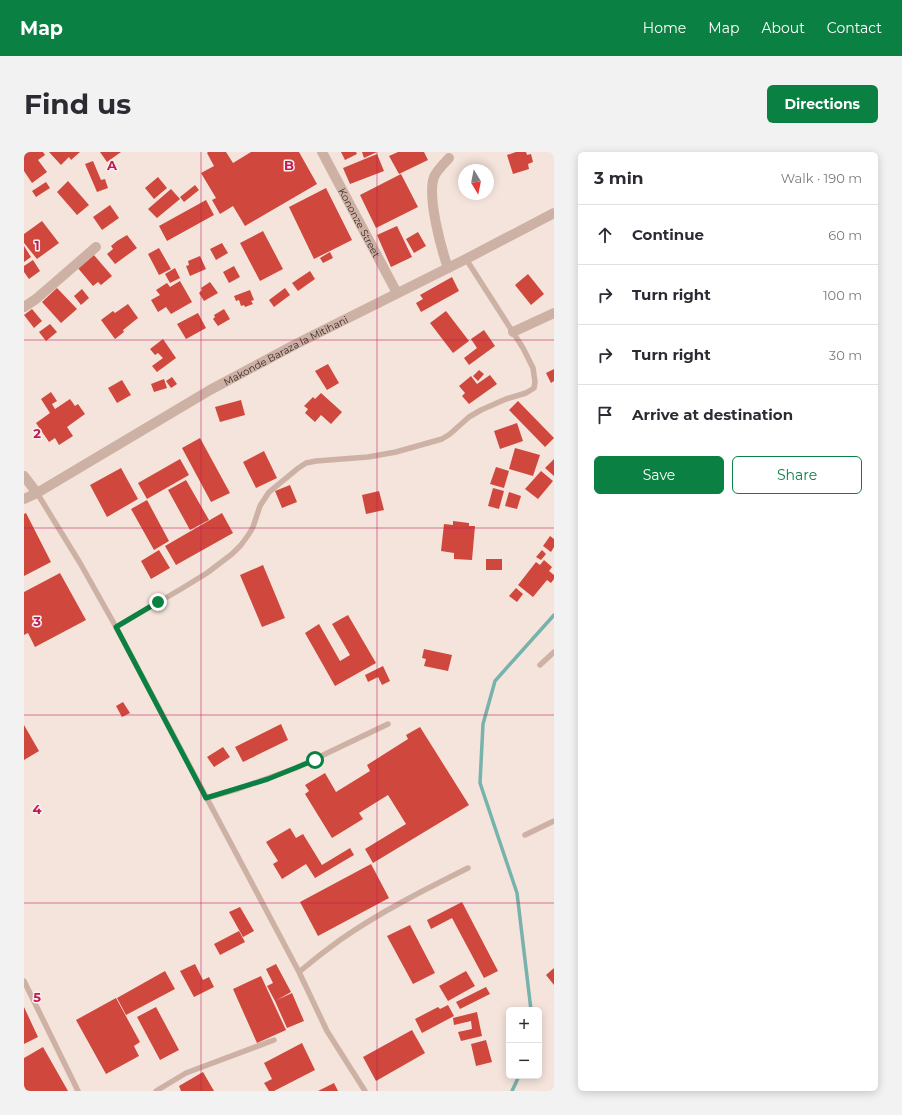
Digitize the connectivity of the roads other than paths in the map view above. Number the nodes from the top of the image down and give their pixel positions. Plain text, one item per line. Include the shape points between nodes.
1 (322, 152) edge
2 (450, 158) dead end
3 (554, 213) edge
4 (96, 247) dead end
5 (466, 259) junction
6 (448, 268) junction
7 (397, 293) junction
8 (24, 307) edge
9 (554, 313) edge
10 (513, 332) junction
11 (24, 476) edge
12 (37, 493) junction
13 (24, 499) edge
14 (116, 627) junction
15 (554, 652) edge
16 (540, 665) dead end
17 (388, 724) dead end
18 (206, 798) junction
19 (554, 821) edge
20 (525, 835) dead end
21 (468, 868) dead end
22 (299, 972) junction
23 (24, 981) edge
24 (274, 1040) dead end
25 (78, 1091) edge
26 (156, 1091) edge
27 (365, 1091) edge

1 - 7 street, Kononze Street
2 - 6 street via 434,178 432,188 441,248
3 - 5 street, Makonde Baraza la Mitihani
4 - 8 street via 36,300
5 - 6 street, Makonde Baraza la Mitihani
5 - 10 lane
6 - 7 street, Makonde Baraza la Mitihani
7 - 12 street, Makonde Baraza la Mitihani via 210,390
9 - 10 street
10 - 14 lane via 532,368 535,382 534,388 530,391 481,410 450,434 436,441 368,457 306,463 269,492 260,506 251,530 232,554 207,573
11 - 12 street
12 - 13 street, Makonde Baraza la Mitihani
12 - 14 lane
14 - 18 lane
15 - 16 lane
17 - 18 lane via 296,768
18 - 22 lane
19 - 20 lane
21 - 22 lane via 388,910 340,940
22 - 27 lane via 327,1031
23 - 25 lane
24 - 26 lane via 186,1073

